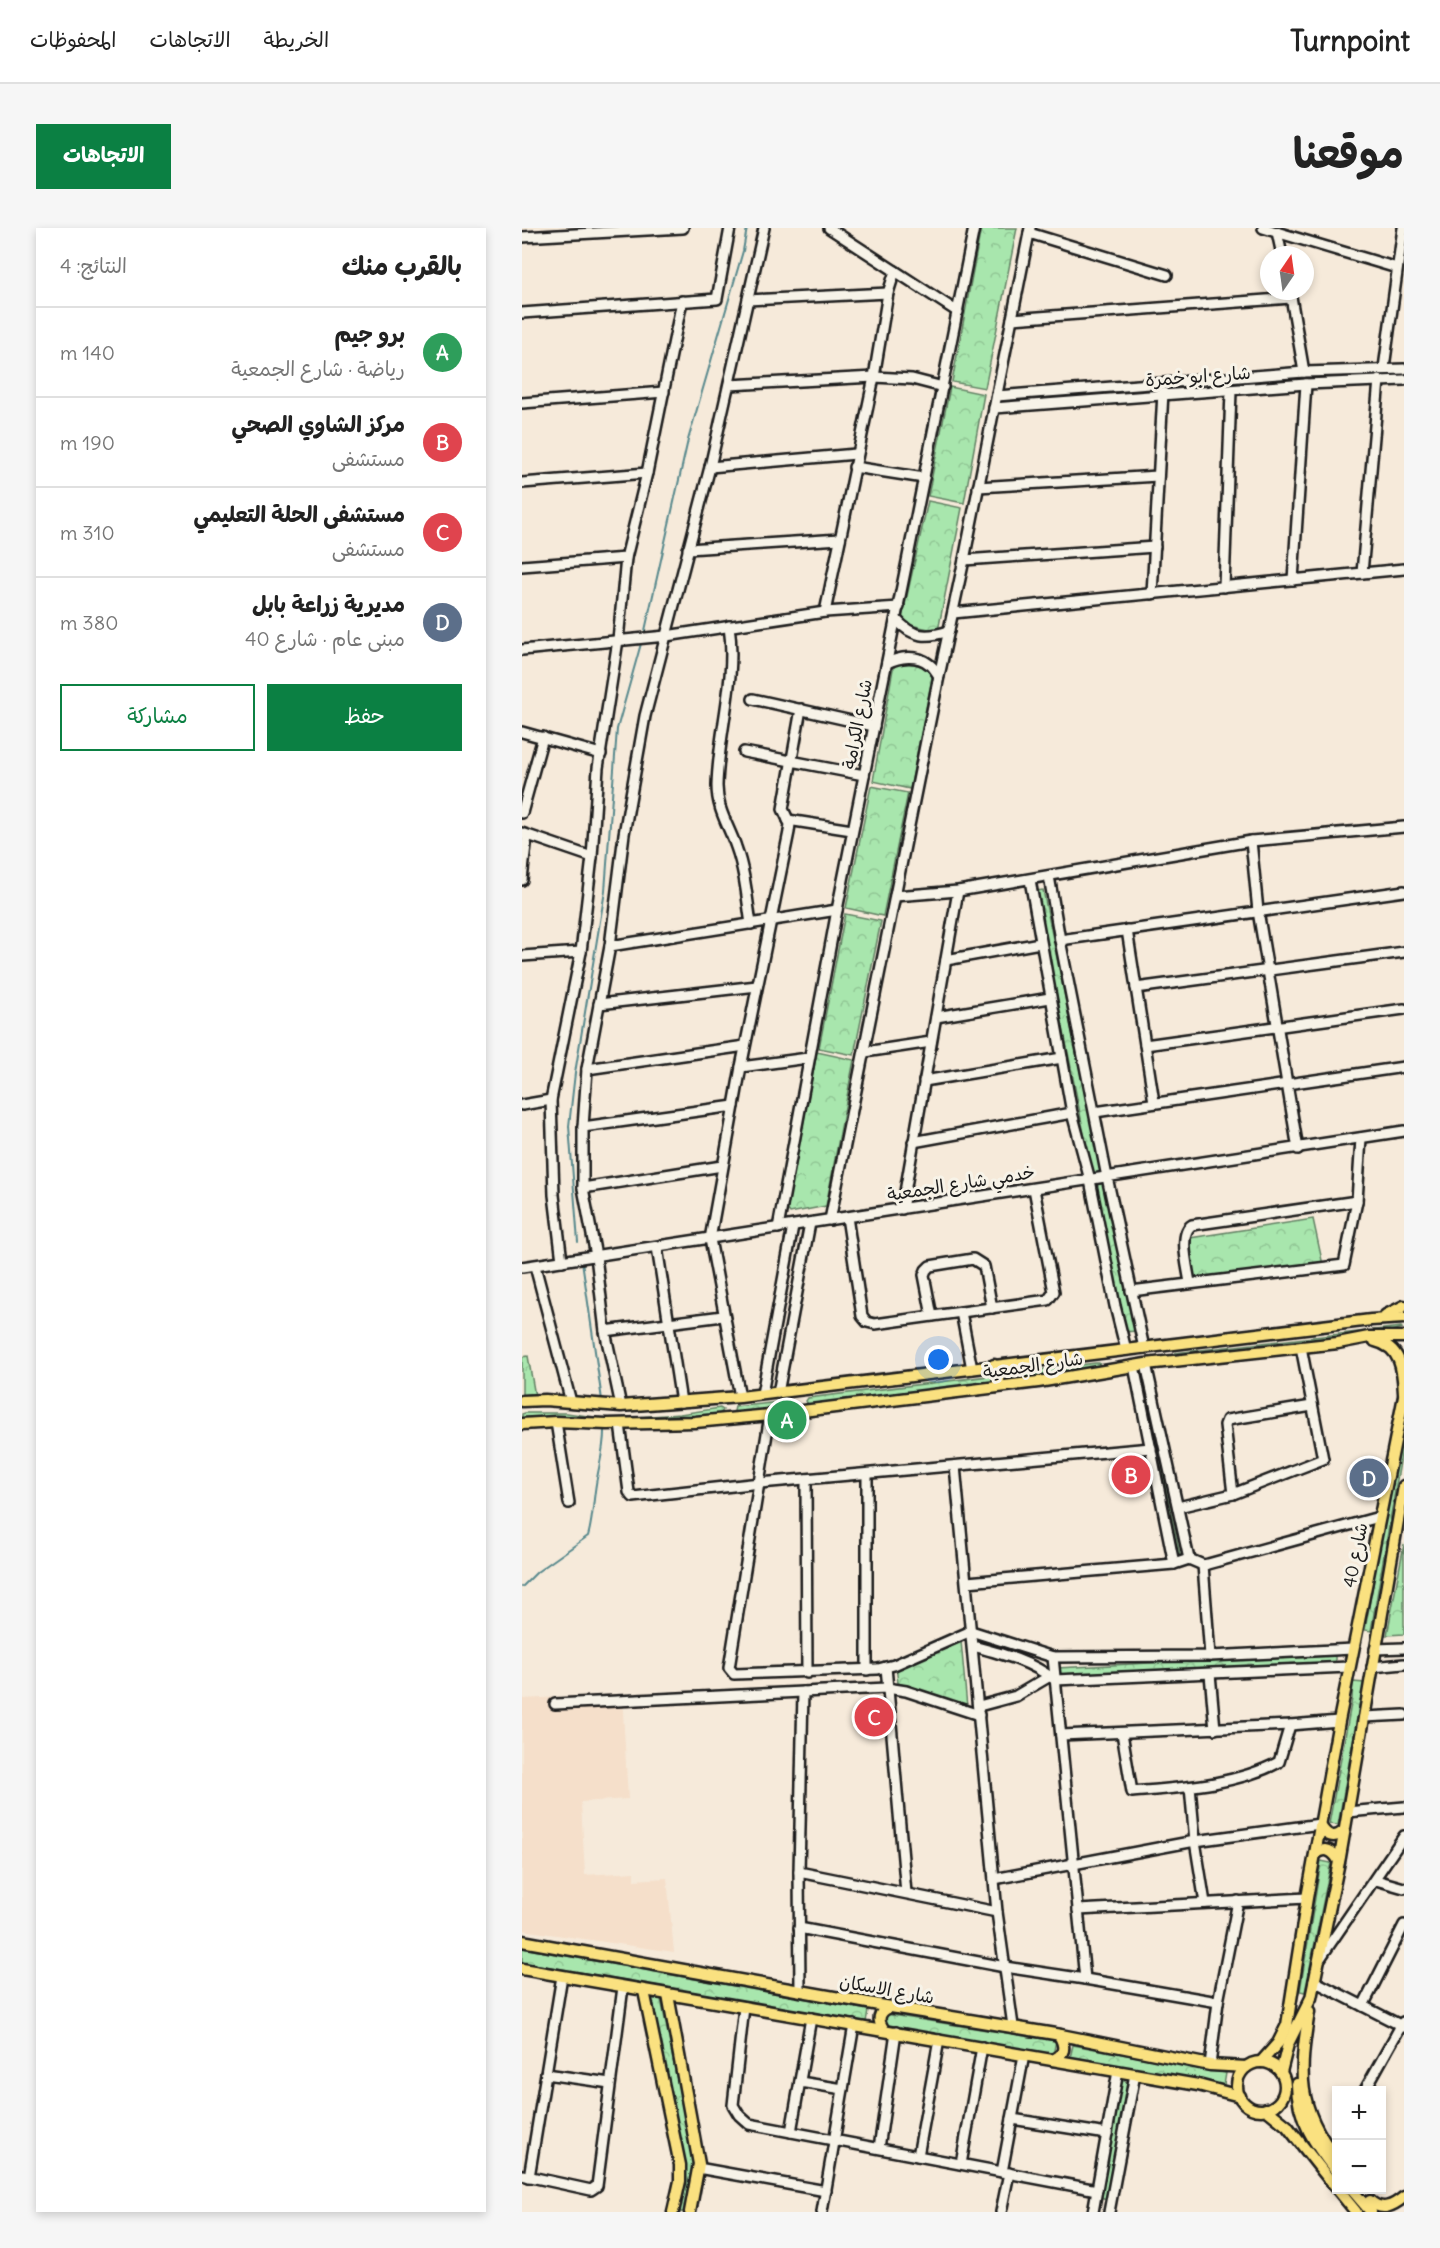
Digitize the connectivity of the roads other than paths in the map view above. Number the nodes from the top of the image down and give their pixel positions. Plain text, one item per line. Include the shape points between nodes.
1 (683, 228) edge
2 (730, 228) edge
3 (764, 228) edge
4 (830, 228) edge
5 (1263, 228) edge
6 (1403, 228) edge
7 (972, 229) edge
8 (1029, 230) edge
9 (1276, 232) junction
10 (522, 237) edge
11 (1280, 246) edge
12 (1397, 268) junction
13 (896, 271) junction
14 (1167, 274) dead end
15 (888, 293) junction
16 (1260, 298) edge
17 (748, 300) junction
18 (1292, 300) edge
19 (682, 301) junction
20 (958, 312) junction
21 (522, 313) edge
22 (1012, 319) junction
23 (1388, 368) junction
24 (1404, 369) edge
25 (1304, 372) junction
26 (873, 377) junction
27 (1379, 380) junction
28 (1391, 380) junction
29 (1404, 380) edge
30 (1164, 384) junction
31 (1306, 384) junction
32 (729, 385) junction
33 (942, 387) junction
34 (1231, 391) junction
35 (664, 392) junction
36 (997, 396) junction
37 (1162, 396) junction
38 (522, 402) edge
39 (994, 408) junction
40 (856, 454) junction
41 (710, 467) junction
42 (854, 467) junction
43 (647, 473) junction
44 (1158, 476) junction
45 (924, 478) junction
46 (522, 483) edge
47 (978, 487) junction
48 (840, 539) junction
49 (1155, 547) junction
50 (688, 549) junction
51 (626, 558) junction
52 (964, 560) junction
53 (522, 566) edge
54 (1404, 569) edge
55 (1362, 573) junction
56 (1293, 580) junction
57 (1224, 586) junction
58 (1152, 594) junction
59 (899, 607) junction
60 (825, 612) junction
61 (953, 613) junction
62 (896, 619) junction
63 (729, 627) junction
64 (949, 631) junction
65 (666, 636) junction
66 (618, 640) junction
67 (522, 650) edge
68 (887, 663) junction
69 (939, 676) junction
70 (753, 699) dead end
71 (801, 709) junction
72 (874, 726) junction
73 (522, 732) edge
74 (543, 738) junction
75 (744, 752) dead end
76 (602, 754) junction
77 (792, 761) junction
78 (864, 775) junction
79 (522, 813) edge
80 (788, 820) junction
81 (1404, 827) edge
82 (852, 830) junction
83 (524, 835) edge
84 (1251, 841) junction
85 (592, 857) junction
86 (1049, 876) junction
87 (522, 880) edge
88 (1030, 880) junction
89 (958, 891) junction
90 (1404, 891) edge
91 (895, 896) junction
92 (837, 910) junction
93 (1258, 911) junction
94 (771, 921) junction
95 (751, 924) junction
96 (1127, 930) junction
97 (1060, 940) junction
98 (1040, 943) junction
99 (610, 945) junction
100 (581, 952) junction
101 (1404, 952) edge
102 (522, 956) edge
103 (946, 960) junction
104 (1268, 970) junction
105 (757, 986) junction
106 (1136, 988) junction
107 (1050, 998) junction
108 (599, 1004) junction
109 (1404, 1009) edge
110 (936, 1017) junction
111 (1277, 1025) junction
112 (931, 1042) junction
113 (1144, 1045) junction
114 (745, 1046) junction
115 (865, 1052) junction
116 (808, 1058) junction
117 (1062, 1058) junction
118 (741, 1067) junction
119 (1404, 1067) edge
120 (587, 1069) junction
121 (924, 1082) junction
122 (1288, 1082) junction
123 (551, 1100) junction
124 (1154, 1102) junction
125 (522, 1105) edge
126 (734, 1106) junction
127 (1095, 1112) junction
128 (1072, 1113) junction
129 (583, 1127) junction
130 (1404, 1131) edge
131 (1362, 1138) junction
132 (913, 1142) junction
133 (1298, 1149) junction
134 (722, 1166) junction
135 (1107, 1177) junction
136 (1090, 1180) junction
137 (583, 1188) junction
138 (1034, 1189) junction
139 (1358, 1201) junction
140 (902, 1209) junction
141 (847, 1217) junction
142 (830, 1220) junction
143 (810, 1223) junction
144 (793, 1226) junction
145 (778, 1228) junction
146 (710, 1239) junction
147 (657, 1247) junction
148 (596, 1256) junction
149 (562, 1261) junction
150 (534, 1266) junction
151 (522, 1268) edge
152 (1190, 1284) junction
153 (1131, 1291) junction
154 (1404, 1306) edge
155 (992, 1308) junction
156 (961, 1312) junction
157 (723, 1316) junction
158 (932, 1316) junction
159 (1404, 1318) edge
160 (1371, 1320) junction
161 (667, 1323) junction
162 (605, 1331) junction
163 (1369, 1337) junction
164 (1404, 1337) edge
165 (1301, 1347) junction
166 (1144, 1348) junction
167 (1126, 1350) junction
168 (1112, 1352) junction
169 (1098, 1354) junction
170 (1034, 1361) junction
171 (1146, 1364) junction
172 (994, 1365) junction
173 (1134, 1366) junction
174 (972, 1369) junction
175 (1116, 1369) junction
176 (1102, 1371) junction
177 (766, 1380) junction
178 (780, 1381) junction
179 (1038, 1382) junction
180 (997, 1387) junction
181 (778, 1393) junction
182 (762, 1394) junction
183 (1404, 1394) edge
184 (740, 1397) junction
185 (522, 1401) edge
186 (571, 1402) junction
187 (681, 1402) junction
188 (621, 1406) junction
189 (1312, 1406) junction
190 (770, 1415) junction
191 (556, 1422) junction
192 (522, 1424) edge
193 (620, 1424) junction
194 (1151, 1448) junction
195 (955, 1466) junction
196 (867, 1474) junction
197 (806, 1479) junction
198 (760, 1483) junction
199 (1404, 1486) edge
200 (1233, 1494) junction
201 (569, 1503) dead end
202 (1178, 1507) junction
203 (1379, 1517) junction
204 (1372, 1552) junction
205 (1391, 1556) junction
206 (1189, 1559) junction
207 (1174, 1564) junction
208 (1203, 1565) junction
209 (967, 1582) junction
210 (971, 1631) junction
211 (973, 1646) junction
212 (1404, 1648) edge
213 (1353, 1649) junction
214 (1375, 1649) junction
215 (1210, 1656) junction
216 (1053, 1657) junction
217 (1404, 1664) edge
218 (1372, 1666) junction
219 (886, 1667) junction
220 (1349, 1667) junction
221 (867, 1670) junction
222 (807, 1673) junction
223 (1210, 1674) junction
224 (1053, 1678) junction
225 (887, 1688) junction
226 (803, 1692) junction
227 (555, 1704) dead end
228 (979, 1710) junction
229 (1404, 1715) edge
230 (1364, 1717) junction
231 (1339, 1721) junction
232 (1290, 1725) junction
233 (1215, 1729) junction
234 (1122, 1733) junction
235 (1061, 1735) junction
236 (1190, 1787) junction
237 (1404, 1807) edge
238 (1347, 1812) junction
239 (1320, 1824) junction
240 (1344, 1831) junction
241 (1404, 1837) edge
242 (1195, 1841) junction
243 (1314, 1855) junction
244 (1339, 1861) junction
245 (1074, 1864) junction
246 (799, 1872) junction
247 (994, 1879) junction
248 (1376, 1880) junction
249 (1404, 1888) edge
250 (906, 1893) junction
251 (1307, 1898) junction
252 (1238, 1901) junction
253 (1205, 1903) junction
254 (1078, 1910) junction
255 (997, 1912) junction
256 (1404, 1925) edge
257 (799, 1928) junction
258 (522, 1941) edge
259 (1319, 1961) junction
260 (1005, 1967) junction
261 (522, 1969) edge
262 (562, 1976) junction
263 (1084, 1979) junction
264 (1314, 1981) junction
265 (622, 1987) junction
266 (800, 1990) junction
267 (644, 1991) junction
268 (668, 1995) junction
269 (1311, 1998) junction
270 (1218, 2002) junction
271 (1363, 2006) junction
272 (744, 2007) junction
273 (889, 2007) junction
274 (811, 2018) junction
275 (1403, 2024) edge
276 (854, 2025) junction
277 (1013, 2026) junction
278 (890, 2031) junction
279 (1059, 2035) junction
280 (939, 2040) junction
281 (982, 2047) junction
282 (1024, 2055) junction
283 (1052, 2060) junction
284 (1261, 2062) junction
285 (1210, 2065) junction
286 (1246, 2067) junction
287 (1118, 2071) junction
288 (1281, 2072) junction
289 (546, 2074) junction
290 (1135, 2074) junction
291 (800, 2082) junction
292 (610, 2083) junction
293 (1368, 2086) edge
294 (843, 2089) junction
295 (1240, 2096) junction
296 (1266, 2109) junction
297 (1012, 2119) junction
298 (791, 2132) junction
299 (1107, 2134) junction
300 (835, 2140) junction
301 (879, 2148) junction
302 (1332, 2152) edge
303 (918, 2156) junction
304 (960, 2164) junction
305 (698, 2168) junction
306 (1005, 2173) junction
307 (526, 2176) edge
308 (1332, 2178) edge
309 (1097, 2190) junction
310 (826, 2191) junction
311 (1344, 2194) edge
312 (1345, 2194) edge
313 (1348, 2194) edge
314 (1404, 2197) edge
315 (1370, 2206) edge
316 (1093, 2208) edge
317 (1110, 2210) edge
318 (673, 2212) edge
319 (690, 2212) edge
320 (822, 2212) edge
321 (1001, 2212) edge
322 (1351, 2212) edge
323 (1356, 2212) edge
324 (1380, 2212) edge

1 - 10 street
2 - 19 street via 717,299
3 - 17 street
4 - 13 street
5 - 9 street
6 - 12 street
7 - 20 street, شارع الكرامة
8 - 14 street
8 - 22 street
9 - 11 street
9 - 12 street
12 - 23 street
13 - 15 street
13 - 20 street
15 - 17 street
15 - 26 street
16 - 22 street
17 - 32 street
18 - 25 street
19 - 21 street
19 - 35 street
20 - 33 street, شارع الكرامة
22 - 36 street
23 - 24 street, شارع ابو خمرة
23 - 25 street, شارع ابو خمرة
23 - 28 street
25 - 30 street, شارع ابو خمرة
26 - 32 street
26 - 33 street via 912,379
26 - 40 street
27 - 28 street, شارع ابو خمرة
27 - 31 street, شارع ابو خمرة
27 - 55 street
28 - 29 street, شارع ابو خمرة
30 - 36 street, شارع ابو خمرة
30 - 37 street
31 - 34 street, شارع ابو خمرة
31 - 56 street
32 - 41 street
33 - 45 street, شارع الكرامة
34 - 37 street, شارع ابو خمرة
34 - 57 street
35 - 38 street
35 - 43 street
36 - 39 street
37 - 39 street, شارع ابو خمرة
37 - 44 street
39 - 47 street
40 - 41 street
40 - 42 street
41 - 50 street
42 - 45 street
42 - 48 street
43 - 46 street
43 - 51 street
44 - 47 street
44 - 49 street
45 - 59 street, شارع الكرامة
47 - 52 street
48 - 50 street
48 - 60 street
49 - 52 street
49 - 58 street
50 - 65 street
51 - 53 street
51 - 66 street
52 - 61 street
54 - 55 street
55 - 56 street
56 - 57 street
57 - 58 street
58 - 61 street
59 - 60 street
59 - 62 street, شارع الكرامة
60 - 63 street
61 - 64 street
62 - 64 street via 906,630 918,634 932,636
62 - 68 street, شارع الكرامة
63 - 65 street
63 - 95 street via 731,659 717,787 719,809 742,866
64 - 69 street
65 - 66 street
65 - 99 street via 632,778
66 - 67 street
66 - 76 street
68 - 69 street via 900,657 917,659 929,663
68 - 72 street, شارع الكرامة
69 - 91 street
70 - 71 street
71 - 72 street
71 - 77 street
72 - 78 street, شارع الكرامة
73 - 74 street
74 - 76 street
74 - 79 street
75 - 77 street
76 - 85 street
77 - 78 street
77 - 80 street via 783,809
78 - 82 street, شارع الكرامة
80 - 82 street
80 - 94 street
81 - 84 street
82 - 92 street, شارع الكرامة
83 - 85 street
83 - 87 street
84 - 86 street
84 - 93 street
85 - 100 street
86 - 88 street
86 - 97 street
88 - 89 street
88 - 98 street
89 - 91 street
89 - 103 street
90 - 93 street
91 - 115 street
92 - 94 street
92 - 116 street, شارع الكرامة
93 - 96 street
93 - 104 street
94 - 95 street
94 - 105 street
95 - 99 street
96 - 97 street
96 - 106 street
97 - 127 street
98 - 103 street
98 - 107 street
99 - 108 street
100 - 102 street
100 - 123 street
101 - 104 street
103 - 110 street
104 - 106 street
104 - 111 street
105 - 108 street
105 - 114 street
106 - 113 street
107 - 110 street
107 - 117 street
108 - 120 street
109 - 111 street
110 - 112 street
111 - 113 street
111 - 122 street
112 - 115 street
112 - 121 street
113 - 124 street
114 - 118 street
114 - 120 street
115 - 142 street
116 - 118 street
116 - 145 street, شارع الكرامة
117 - 121 street
117 - 128 street
118 - 126 street
119 - 122 street
120 - 129 street
121 - 132 street
122 - 124 street
122 - 133 street
123 - 125 street
123 - 149 street via 554,1195
124 - 127 street
126 - 129 street
126 - 134 street
127 - 135 street
128 - 132 street
128 - 136 street
129 - 137 street
130 - 131 street, خدمي شارع الجمعية
131 - 133 street, خدمي شارع الجمعية
131 - 139 street
132 - 140 street
133 - 135 street, خدمي شارع الجمعية
134 - 137 street
134 - 146 street
135 - 136 street, خدمي شارع الجمعية
135 - 153 street
136 - 138 street, خدمي شارع الجمعية
136 - 167 street
137 - 148 street
138 - 140 street, خدمي شارع الجمعية
138 - 155 street via 1054,1292 1048,1300
139 - 152 street via 1346,1262 1341,1266
139 - 152 street via 1192,1224 1184,1235
140 - 141 street, خدمي شارع الجمعية
141 - 142 street, خدمي شارع الجمعية
141 - 158 street via 862,1316 867,1322
142 - 143 street, خدمي شارع الجمعية
143 - 144 street, خدمي شارع الجمعية
143 - 178 street
144 - 145 street, خدمي شارع الجمعية
144 - 177 street
145 - 146 street, خدمي شارع الجمعية
146 - 147 street, خدمي شارع الجمعية
146 - 157 street
147 - 148 street, خدمي شارع الجمعية
147 - 161 street
148 - 149 street, خدمي شارع الجمعية
148 - 162 street
149 - 150 street, خدمي شارع الجمعية
150 - 151 street, خدمي شارع الجمعية
150 - 186 street
152 - 153 street
153 - 166 street
154 - 160 main road
155 - 156 street
155 - 158 street via 984,1266 973,1259 926,1270
156 - 158 street
156 - 174 street
157 - 161 street
157 - 184 street
159 - 160 main road, شارع الجمعية
160 - 166 main road, شارع الجمعية
161 - 162 street
161 - 187 street
162 - 188 street
163 - 164 main road, شارع الجمعية
163 - 165 main road, شارع الجمعية
163 - 183 main road, شارع 40 via 1388,1345 1398,1357
165 - 171 main road, شارع الجمعية
165 - 189 street
166 - 167 main road, شارع الجمعية
167 - 168 main road, شارع الجمعية
168 - 169 main road, شارع الجمعية
168 - 175 main road via 1107,1361
169 - 170 main road, شارع الجمعية
169 - 176 main road via 1103,1361
170 - 172 main road, شارع الجمعية
170 - 179 main road via 1032,1372
171 - 173 main road, شارع الجمعية
171 - 202 street
172 - 174 main road, شارع الجمعية
172 - 180 main road via 1000,1376
173 - 175 main road, شارع الجمعية
173 - 194 street
174 - 181 main road, شارع الجمعية
175 - 176 main road, شارع الجمعية
176 - 179 main road, شارع الجمعية
177 - 178 street via 770,1390 778,1387
177 - 182 street
178 - 181 street
179 - 180 main road, شارع الجمعية
180 - 190 main road, شارع الجمعية
181 - 182 main road, شارع الجمعية
182 - 184 main road, شارع الجمعية
183 - 203 main road, شارع 40
184 - 187 main road, شارع الجمعية
185 - 186 main road, شارع الجمعية
186 - 188 main road, شارع الجمعية
187 - 188 main road, شارع الجمعية
189 - 200 street via 1323,1459
189 - 200 street via 1227,1420 1224,1425
190 - 193 main road, شارع الجمعية
190 - 198 street
191 - 192 main road, شارع الجمعية
191 - 193 main road, شارع الجمعية
191 - 201 street
193 - 198 street via 629,1492 633,1497
194 - 195 street
194 - 207 street
195 - 196 street
195 - 209 street
196 - 197 street
196 - 221 street
197 - 198 street
197 - 222 street
198 - 222 street via 730,1670 738,1676
199 - 205 main road, شارع 40
200 - 202 street
202 - 206 street
203 - 204 main road, شارع 40
203 - 208 street
204 - 205 main road via 1383,1550
204 - 213 main road, شارع 40
205 - 214 main road, شارع 40
206 - 207 street
206 - 208 street
207 - 209 street
208 - 215 street
209 - 210 street
210 - 211 street
210 - 216 street
210 - 219 street
211 - 224 street via 1018,1658
211 - 228 street
212 - 214 street
213 - 215 street
213 - 220 main road, شارع 40
214 - 218 main road, شارع 40
215 - 216 street
216 - 224 street
217 - 218 street
218 - 230 main road, شارع 40
219 - 221 street
219 - 225 street
220 - 223 street
220 - 231 main road, شارع 40
221 - 222 street
223 - 224 street
223 - 233 street
224 - 228 street
224 - 235 street
225 - 226 street
225 - 228 street
225 - 250 street
226 - 227 street
226 - 246 street
228 - 247 street
229 - 230 street
230 - 238 main road, شارع 40
231 - 232 street
231 - 239 main road, شارع 40
232 - 233 street
232 - 236 street via 1279,1761 1261,1772
233 - 234 street
234 - 235 street
234 - 236 street via 1132,1792
235 - 245 street
236 - 242 street
237 - 238 street
238 - 240 main road, شارع 40
239 - 240 main road via 1329,1836
239 - 242 street
239 - 243 main road, شارع 40
240 - 244 main road, شارع 40
241 - 248 street
242 - 245 street
242 - 253 street
243 - 244 main road via 1329,1850
243 - 251 main road, شارع 40
244 - 259 main road, شارع 40
245 - 247 street
245 - 254 street
246 - 250 street
246 - 257 street
247 - 255 street
248 - 249 street
248 - 259 street
250 - 255 street
251 - 252 street
251 - 284 main road, شارع 40 via 1287,2025
252 - 253 street
252 - 270 street
253 - 254 street
254 - 263 street
255 - 260 street
256 - 271 street
257 - 260 street
257 - 266 street
258 - 266 main road, شارع الاسكان
259 - 264 main road, شارع 40
260 - 263 street
260 - 277 street
261 - 262 main road
262 - 265 main road
262 - 289 street
263 - 270 street
264 - 269 main road, شارع 40
264 - 271 street
265 - 267 main road
265 - 292 street
266 - 273 main road, شارع الاسكان
267 - 268 main road
267 - 318 main road via 680,2165
268 - 272 main road
268 - 305 main road
269 - 288 main road via 1288,2044
269 - 302 main road, شارع 40 via 1297,2080 1298,2102 1306,2126
270 - 285 street
271 - 275 street
272 - 274 main road
272 - 298 street via 733,2105 749,2124
273 - 277 main road, شارع الاسكان
273 - 278 main road via 879,2016 880,2023
274 - 276 main road
274 - 291 street
275 - 293 street
276 - 278 main road
276 - 294 street
277 - 279 main road, شارع الاسكان
278 - 280 main road
278 - 301 street
279 - 283 main road via 1064,2051
279 - 285 main road, شارع الاسكان
280 - 281 main road
280 - 303 street
281 - 282 main road
281 - 304 street
282 - 283 main road
282 - 297 street
283 - 287 main road
284 - 286 main road
284 - 288 main road
285 - 286 main road, شارع الاسكان
286 - 295 main road via 1238,2080
287 - 290 main road
287 - 299 street
288 - 296 main road via 1283,2095
289 - 292 street
289 - 307 street
290 - 295 main road
290 - 317 street
291 - 294 street
291 - 298 street
292 - 307 street via 597,2186 591,2190
294 - 300 street
295 - 296 main road via 1251,2107
296 - 308 main road via 1287,2126
297 - 299 street
297 - 306 street
298 - 300 street
299 - 309 street
300 - 301 street
300 - 310 street
301 - 303 street
303 - 304 street
304 - 306 street
305 - 310 street
305 - 319 main road
306 - 309 street
306 - 321 street
309 - 316 street
310 - 320 street
311 - 322 main road
312 - 323 main road
313 - 315 main road
314 - 315 main road via 1385,2207
315 - 324 main road
316 - 317 street

